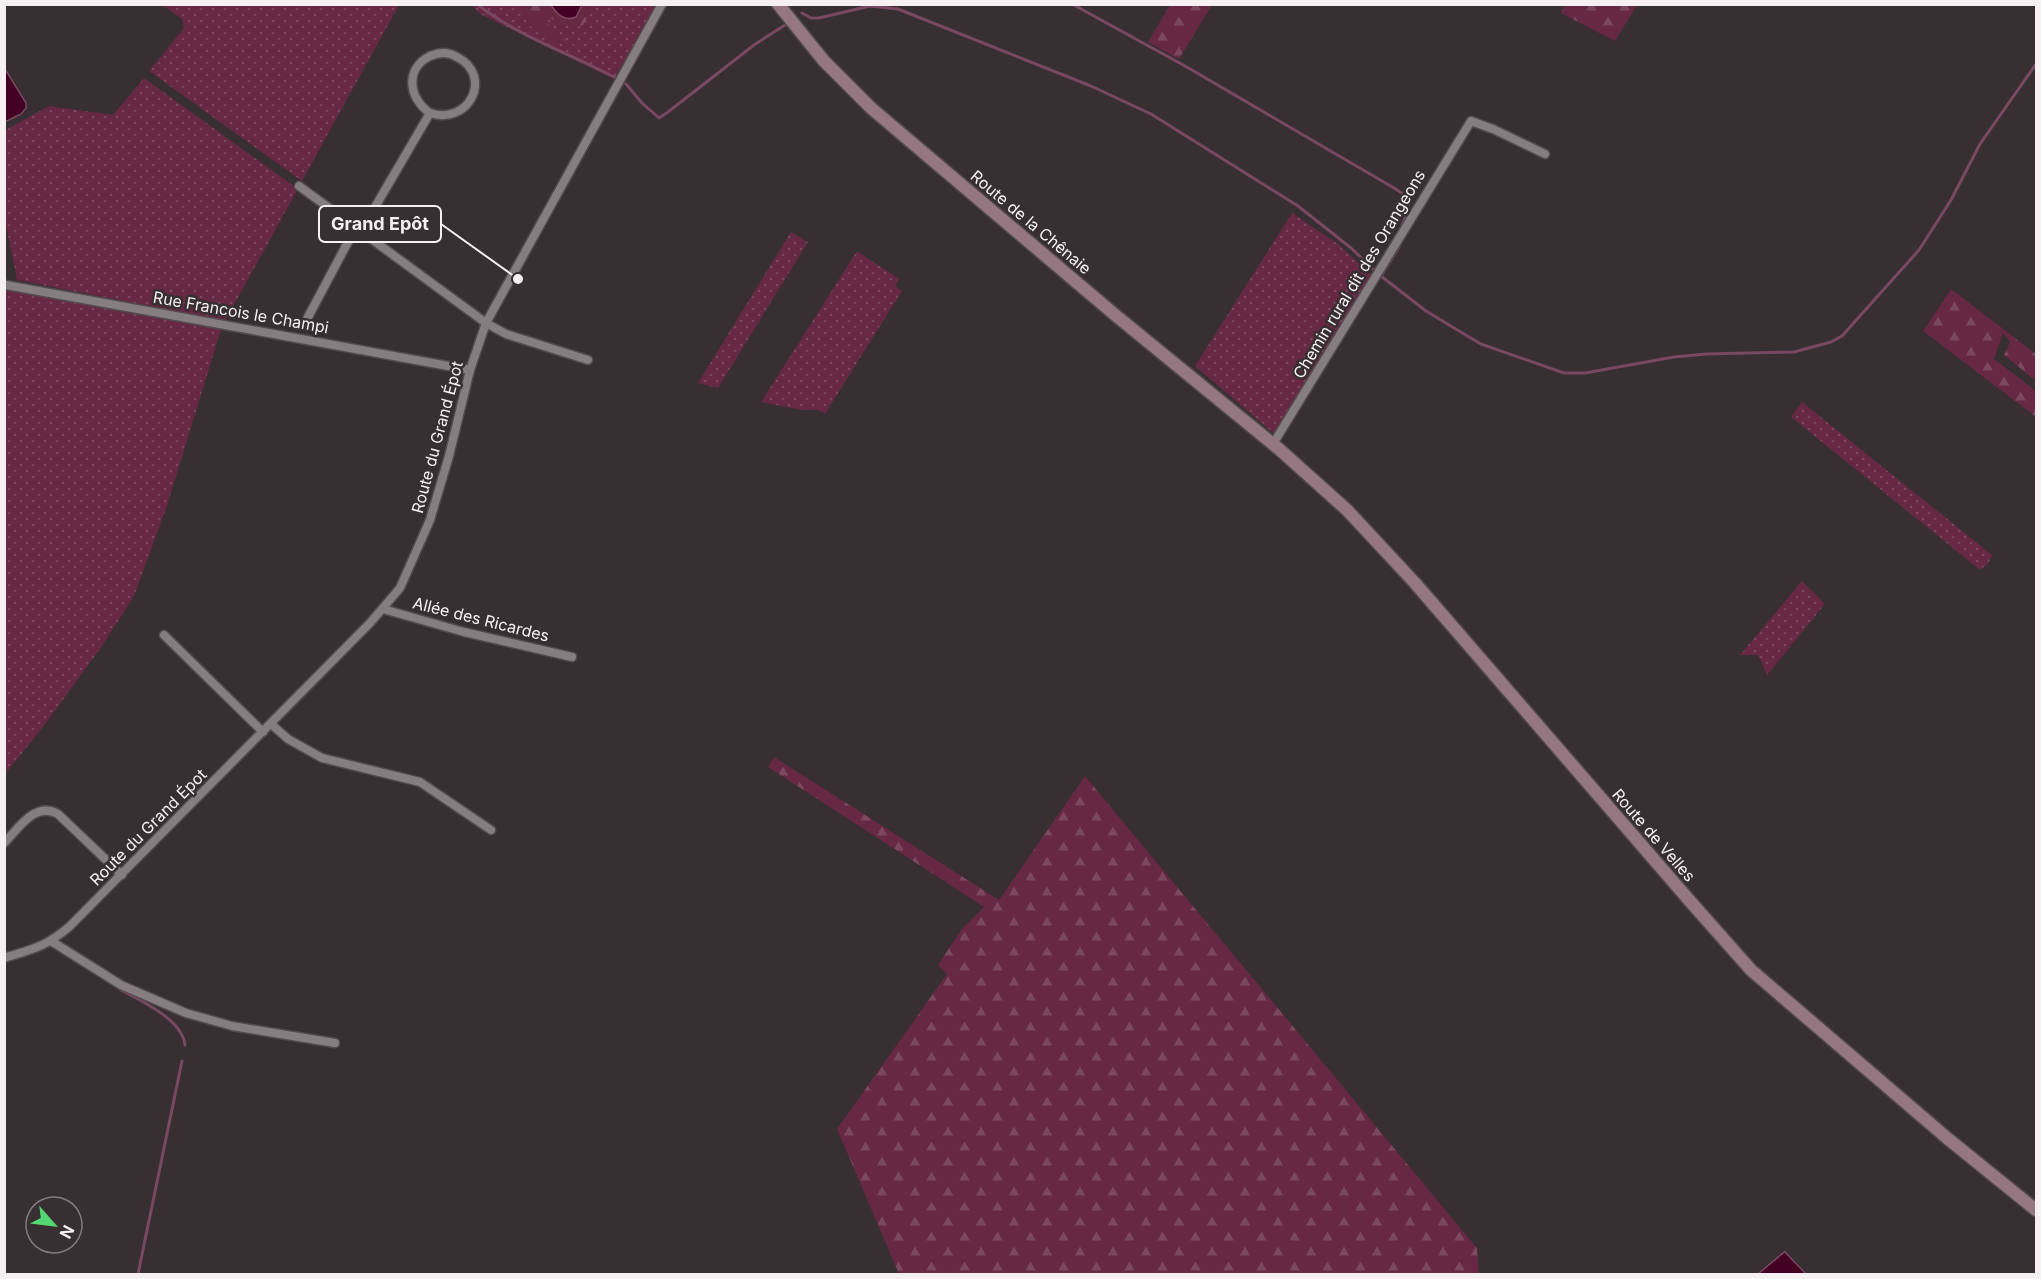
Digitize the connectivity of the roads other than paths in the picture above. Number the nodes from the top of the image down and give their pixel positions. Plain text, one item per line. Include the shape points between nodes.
1 (662, 4) edge
2 (778, 4) edge
3 (430, 113) junction
4 (1545, 154) dead end
5 (299, 186) dead end
6 (358, 229) junction
7 (6, 285) dead end
8 (307, 319) dead end
9 (486, 323) junction
10 (588, 360) dead end
11 (470, 370) junction
12 (1276, 446) junction
13 (383, 609) junction
14 (164, 635) dead end
15 (572, 657) dead end
16 (271, 724) junction
17 (262, 732) junction
18 (491, 830) dead end
19 (4, 843) edge
20 (122, 875) junction
21 (51, 941) junction
22 (4, 958) edge
23 (335, 1043) dead end
24 (2037, 1210) edge

1 - 9 street, Route du Grand Épot
2 - 12 main road, Route de la Chênaie via 818,54 871,108
3 - 3 street via 445,116 459,112 473,95 472,71 454,55 429,56 414,74 413,94
3 - 6 street
4 - 12 street, Chemin rural dit des Orangeons via 1471,121
5 - 6 street
6 - 8 street
6 - 9 street
7 - 11 street, Rue Francois le Champi
9 - 10 street via 506,334
9 - 11 street, Route du Grand Épot
11 - 13 street, Route du Grand Épot via 430,520 405,578
12 - 24 main road, Route de Velles via 1388,553 1751,970
13 - 15 street, Allée des Ricardes
13 - 16 street, Route du Grand Épot
14 - 17 street
16 - 17 street, Route du Grand Épot
16 - 18 street via 288,739 322,758 420,782
17 - 20 street, Route du Grand Épot
19 - 20 street via 34,812 50,809
20 - 21 street, Route du Grand Épot
21 - 22 street, Route du Grand Épot
21 - 23 street via 122,984 186,1013 241,1028

